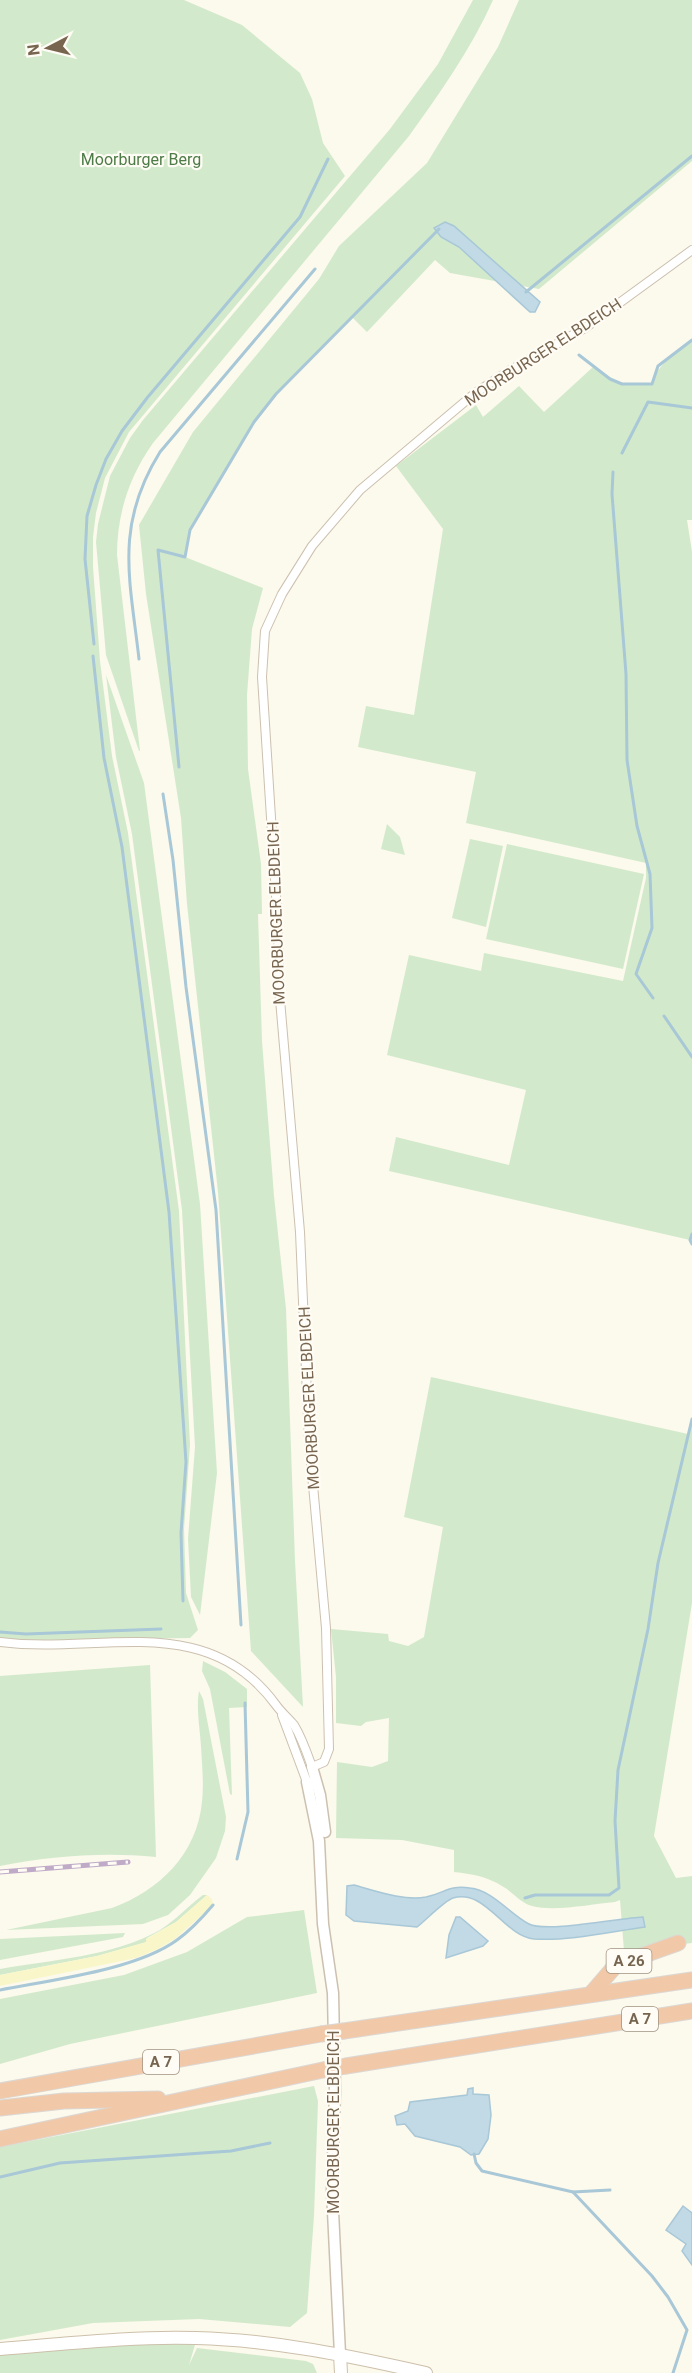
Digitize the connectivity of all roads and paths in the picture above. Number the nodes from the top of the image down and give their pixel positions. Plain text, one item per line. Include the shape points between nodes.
1 (692, 250) edge
2 (0, 1642) edge
3 (280, 1710) junction
4 (312, 1767) junction
5 (307, 1782) junction
6 (321, 1871) junction
7 (678, 1943) dead end
8 (692, 1980) edge
9 (591, 1994) junction
10 (692, 2011) edge
11 (0, 2091) edge
12 (188, 2098) junction
13 (0, 2108) edge
14 (0, 2139) edge
15 (0, 2349) edge
16 (340, 2354) junction
17 (341, 2373) edge
18 (426, 2373) edge

1 - 4 street, MOORBURGER ELBDEICH via 585,328 474,394 360,490 312,546 282,594 265,631 262,677 279,988 300,1232 309,1441 326,1628 329,1749 326,1760
2 - 3 street via 168,1643 199,1648 251,1676
3 - 4 street via 298,1733
3 - 5 street
4 - 5 street, MOORBURGER ELBDEICH
4 - 6 street, MOORBURGER ELBDEICH via 325,1833
5 - 6 street, MOORBURGER ELBDEICH
6 - 16 street, MOORBURGER ELBDEICH via 323,1924 333,1992 332,2191
7 - 9 highway, A 26 via 616,1965
8 - 9 highway, A 7
9 - 11 highway, A 7, bridge via 321,2034
10 - 12 highway, A 7, bridge via 346,2066
12 - 13 highway, A 7 via 81,2100
12 - 14 highway, A 7
15 - 16 main road via 196,2338
16 - 17 main road, MOORBURGER ELBDEICH
16 - 18 main road

